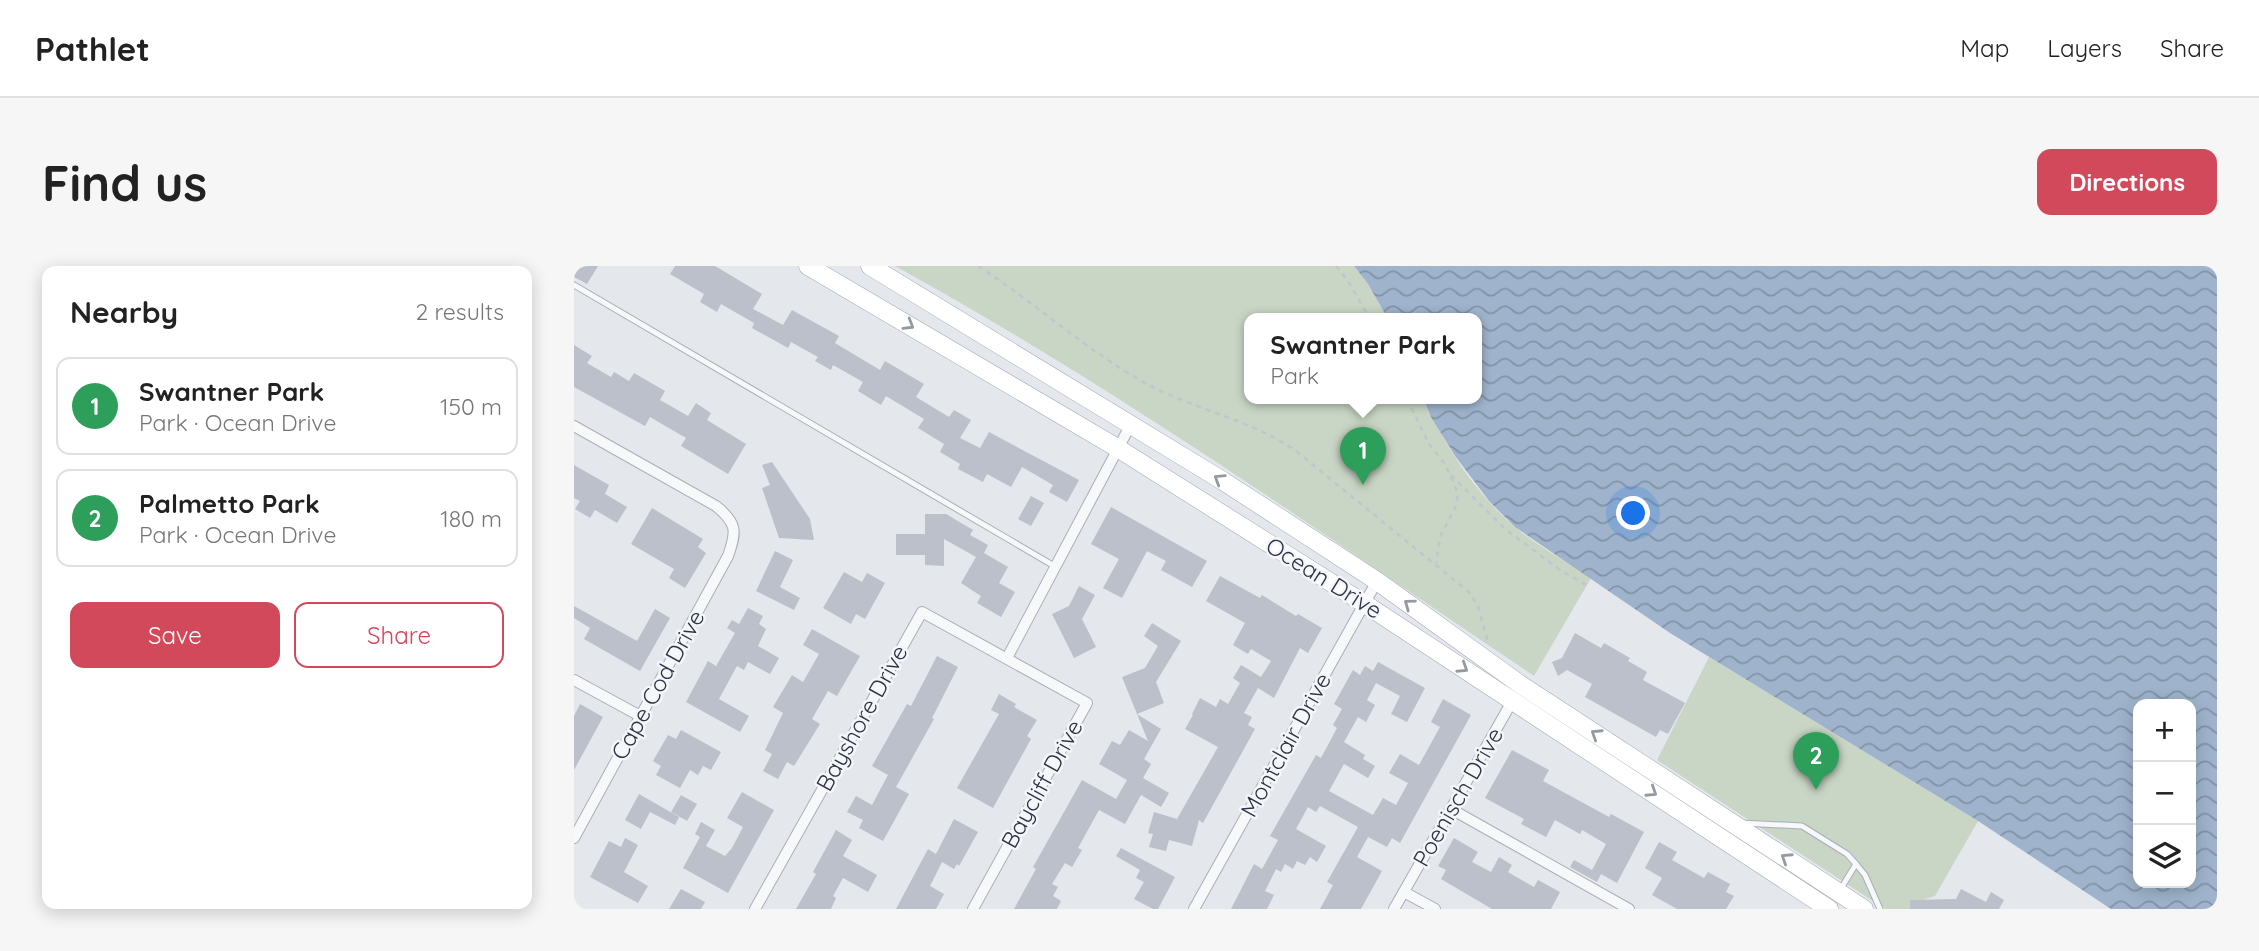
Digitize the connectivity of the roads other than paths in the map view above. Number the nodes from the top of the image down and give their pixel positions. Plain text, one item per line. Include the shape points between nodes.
1 (808, 266) edge
2 (870, 266) edge
3 (889, 278) junction
4 (574, 285) edge
5 (872, 303) junction
6 (1131, 424) junction
7 (574, 426) edge
8 (1119, 449) junction
9 (1272, 513) junction
10 (1258, 537) junction
11 (1056, 567) junction
12 (1377, 580) junction
13 (1365, 604) junction
14 (1007, 659) junction
15 (574, 681) edge
16 (1517, 693) junction
17 (642, 717) junction
18 (1627, 754) junction
19 (1617, 770) junction
20 (1451, 809) junction
21 (1732, 822) junction
22 (574, 838) edge
23 (1856, 864) junction
24 (1833, 888) junction
25 (1404, 892) junction
26 (1823, 905) edge
27 (755, 909) edge
28 (972, 909) edge
29 (1194, 909) edge
30 (1394, 909) edge
31 (1434, 909) edge
32 (1629, 909) edge
33 (1864, 909) edge
34 (1880, 909) edge

1 - 5 main road, Ocean Drive
2 - 3 main road, Ocean Drive
3 - 5 main road
3 - 6 main road, Ocean Drive
4 - 11 lane
5 -> 8 main road, Ocean Drive
6 - 8 street
9 -> 6 main road, Ocean Drive
7 - 17 street, Cape Cod Drive via 716,506 735,529 728,556
8 - 10 main road, Ocean Drive
8 - 11 street
9 - 10 main road
9 - 12 main road, Ocean Drive
10 - 13 main road, Ocean Drive
11 - 14 street
12 - 13 street, Montclair Drive
16 -> 12 main road, Ocean Drive
13 -> 16 main road, Ocean Drive
13 - 29 street, Montclair Drive
14 - 27 street, Bayshore Drive via 922,612
14 - 28 street, Baycliff Drive via 1087,703
15 - 17 street
18 -> 16 main road, Ocean Drive
16 - 19 main road, Ocean Drive
16 - 20 street, Poenisch Drive
17 - 22 street, Cape Cod Drive
18 - 19 main road
18 - 21 main road, Ocean Drive
19 -> 26 main road, Ocean Drive
20 - 25 street, Poenisch Drive
20 - 32 street
21 - 23 lane via 1802,826
24 -> 21 main road, Ocean Drive
23 - 24 lane
23 - 34 lane
24 - 26 main road
24 - 33 main road, Ocean Drive
25 - 30 street, Poenisch Drive
25 - 31 street

